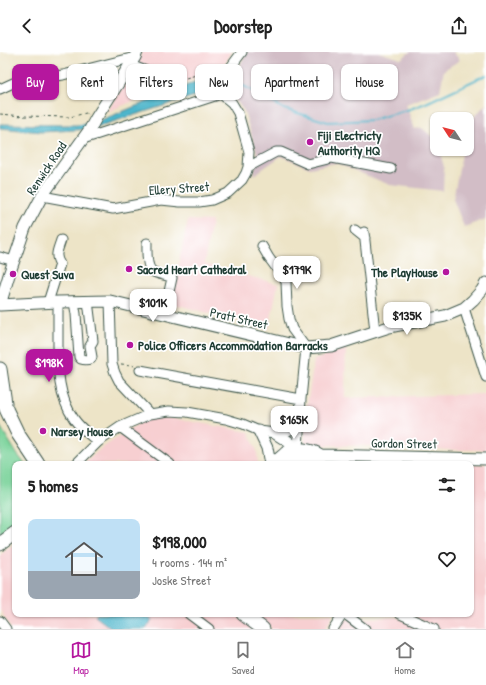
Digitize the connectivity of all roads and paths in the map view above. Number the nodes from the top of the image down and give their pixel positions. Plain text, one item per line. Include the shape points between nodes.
1 (242, 52) edge
2 (134, 58) edge
3 (144, 64) edge
4 (233, 64) edge
5 (0, 89) edge
6 (203, 100) edge
7 (228, 100) edge
8 (0, 114) edge
9 (96, 118) junction
10 (83, 139) junction
11 (248, 167) junction
12 (391, 169) dead end
13 (50, 186) junction
14 (42, 196) junction
15 (63, 200) junction
16 (361, 234) dead end
17 (61, 240) dead end
18 (147, 243) dead end
19 (262, 246) dead end
20 (0, 256) edge
21 (14, 260) junction
22 (485, 289) edge
23 (88, 301) junction
24 (110, 301) junction
25 (53, 302) junction
26 (74, 302) junction
27 (0, 305) edge
28 (464, 308) junction
29 (164, 314) junction
30 (375, 331) junction
31 (306, 348) junction
32 (112, 364) junction
33 (136, 367) joint
34 (0, 369) edge
35 (486, 377) edge
36 (0, 394) edge
37 (301, 399) junction
38 (7, 411) junction
39 (150, 414) junction
40 (299, 421) junction
41 (120, 427) junction
42 (259, 432) junction
43 (275, 433) junction
44 (98, 442) junction
45 (298, 449) junction
46 (321, 455) junction
47 (486, 459) edge
48 (372, 460) edge
49 (36, 461) edge
50 (79, 461) edge
51 (166, 461) edge
52 (273, 461) edge
53 (276, 461) edge
54 (281, 461) edge
55 (445, 461) edge
56 (12, 535) edge
57 (0, 544) edge
58 (193, 617) edge
59 (247, 617) edge
60 (342, 617) edge
61 (348, 617) edge
62 (407, 617) edge
63 (0, 621) edge
64 (6, 629) edge
65 (209, 629) edge
66 (263, 629) edge
67 (333, 629) edge
68 (365, 629) edge
69 (434, 629) edge

1 - 4 street
2 - 3 street
2 - 5 street via 76,72 12,83
2 - 9 main road, Renwick Road
6 - 10 street
7 - 11 street via 238,113 249,152
8 - 9 path via 70,117 86,113
9 - 10 main road, Renwick Road
10 - 13 main road, Renwick Road
11 - 12 street via 276,152 281,152 308,164 332,158
11 - 15 street, Ellery Street via 246,174 236,186 228,193 212,200 160,200 113,209
13 - 14 main road, Renwick Road
13 - 15 street
14 - 15 street, Ellery Street
14 - 21 main road, Renwick Road via 25,228
16 - 30 street
17 - 25 street via 56,255 60,264
18 - 29 street via 150,269 172,278
19 - 31 street via 286,282 292,330
20 - 21 street
21 - 27 main road, Renwick Road
22 - 28 main road
23 - 24 main road, Pratt Street
23 - 26 main road, Pratt Street
23 - 26 street via 93,341 90,346 92,357 83,360 79,357
24 - 29 main road, Pratt Street
24 - 32 street
25 - 26 main road, Pratt Street
25 - 27 main road, Pratt Street
25 - 44 street via 58,369 64,400 74,419
28 - 30 main road, Pratt Street via 445,316
28 - 35 street
29 - 31 main road, Pratt Street
30 - 31 main road, Pratt Street via 331,346
31 - 37 street
32 - 33 path
32 - 39 street via 119,381
33 - 37 street
34 - 38 highway
36 - 38 highway
37 - 40 street
38 - 49 highway via 18,434
39 - 41 street
39 - 42 street via 169,411 208,415 243,424
40 - 43 street via 288,431
40 - 45 street
41 - 44 street
41 - 51 street
42 - 43 street
42 - 52 main road
43 - 45 main road
44 - 50 street
45 - 46 main road via 316,451
45 - 53 main road via 287,452
46 - 48 main road, Gordon Street
46 - 54 main road
47 - 55 main road, Gordon Street
48 - 55 main road, Gordon Street
56 - 57 highway
58 - 65 street
59 - 66 highway
60 - 67 street
61 - 68 street
62 - 69 street
63 - 64 street

